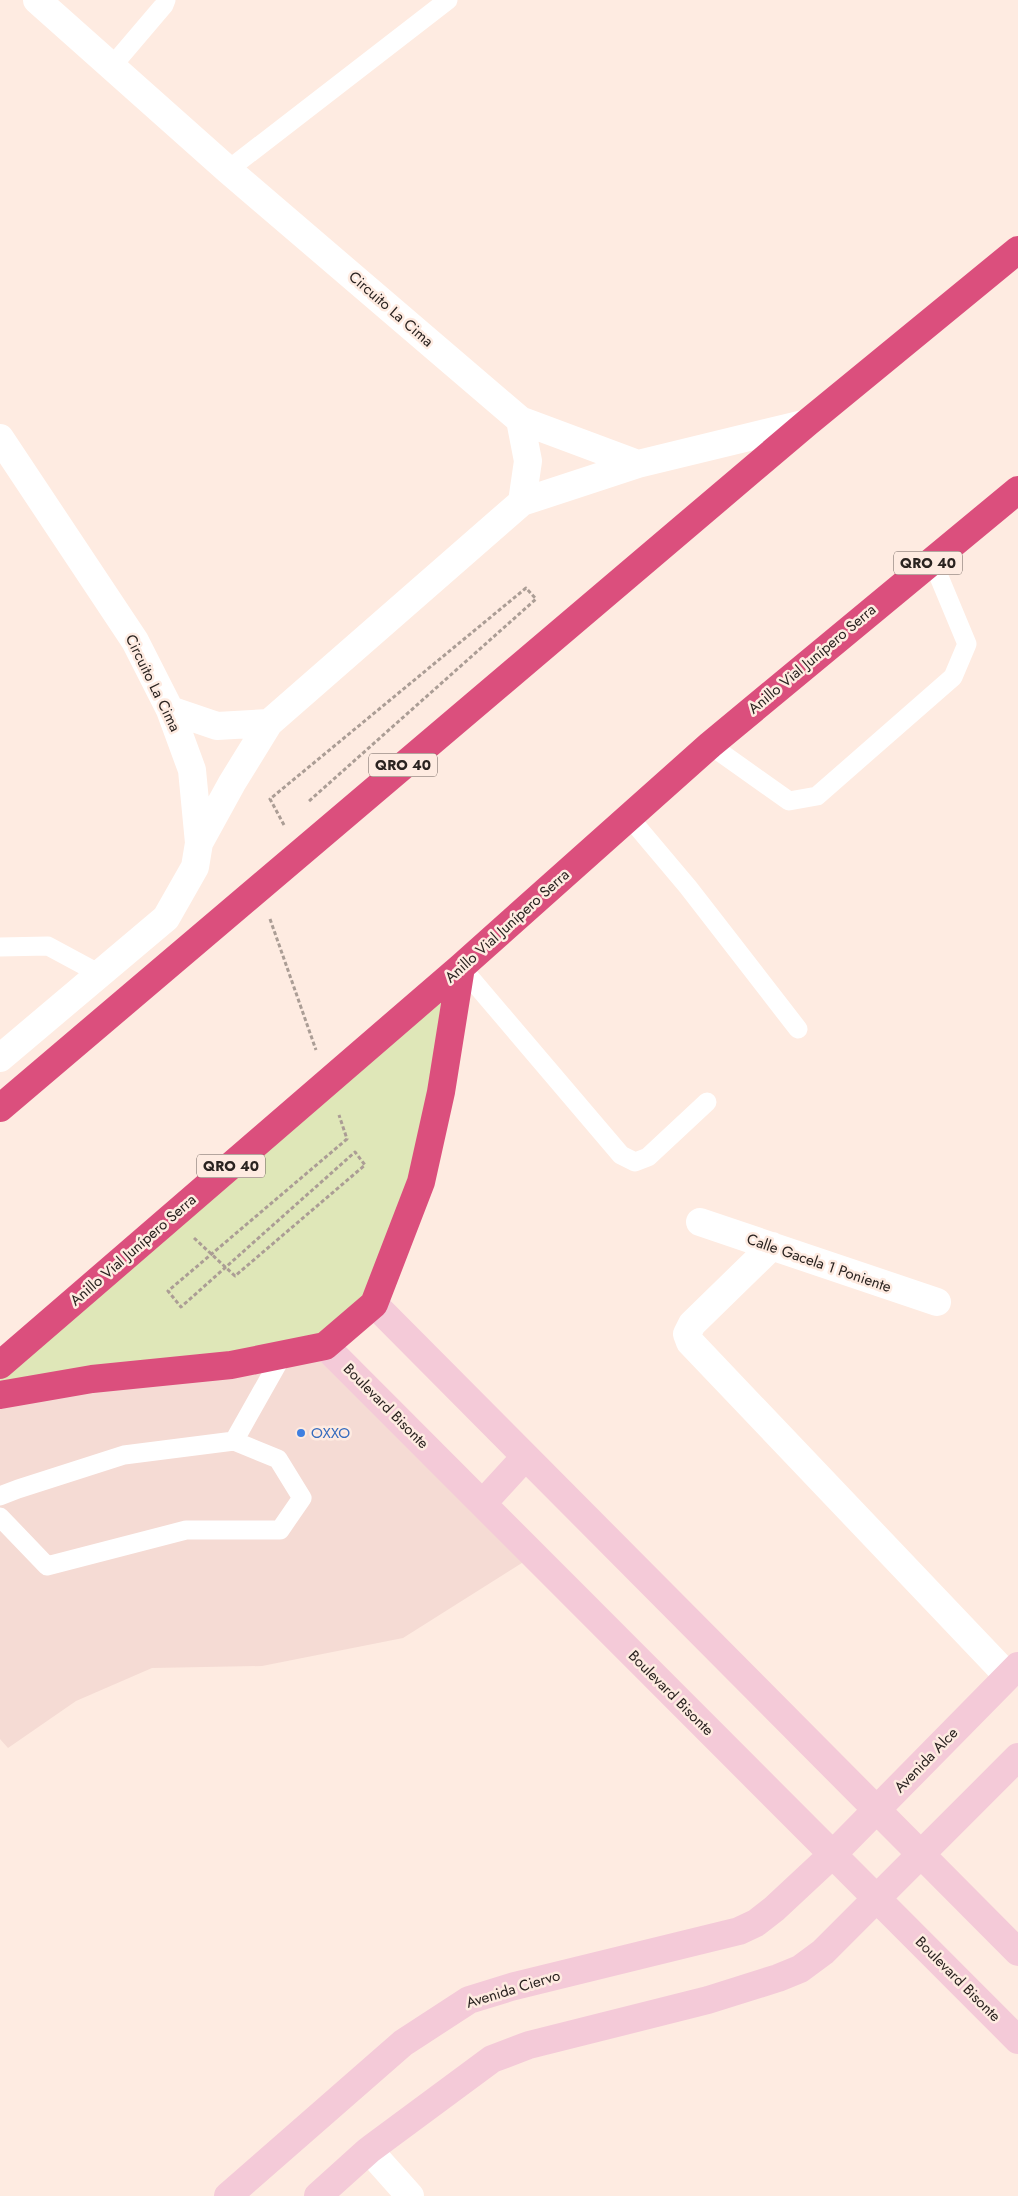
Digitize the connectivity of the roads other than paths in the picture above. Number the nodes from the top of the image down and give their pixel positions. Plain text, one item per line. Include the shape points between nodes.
1 (37, 0) edge
2 (166, 0) edge
3 (448, 0) edge
4 (113, 65) junction
5 (228, 170) junction
6 (1018, 250) edge
7 (1018, 259) edge
8 (951, 305) junction
9 (520, 420) junction
10 (807, 423) junction
11 (0, 438) edge
12 (638, 464) junction
13 (1014, 492) edge
14 (522, 502) junction
15 (932, 560) junction
16 (170, 710) junction
17 (269, 723) junction
18 (710, 745) junction
19 (629, 817) junction
20 (199, 843) junction
21 (0, 947) edge
22 (461, 967) junction
23 (100, 974) junction
24 (798, 1029) dead end
25 (0, 1058) edge
26 (707, 1102) dead end
27 (0, 1108) edge
28 (700, 1222) dead end
29 (772, 1246) junction
30 (938, 1302) dead end
31 (374, 1304) junction
32 (325, 1346) junction
33 (283, 1354) junction
34 (0, 1365) edge
35 (0, 1395) edge
36 (234, 1441) junction
37 (525, 1457) junction
38 (0, 1496) edge
39 (483, 1503) junction
40 (0, 1517) edge
41 (1013, 1671) edge
42 (1018, 1757) edge
43 (876, 1811) junction
44 (833, 1854) junction
45 (920, 1854) junction
46 (877, 1897) junction
47 (1018, 1952) edge
48 (1018, 2040) edge
49 (370, 2150) junction
50 (228, 2196) edge
51 (318, 2196) edge
52 (410, 2196) edge

1 - 4 street, Circuito La Cima
2 - 4 lane
3 - 5 lane
4 - 5 street, Circuito La Cima
5 - 9 street, Circuito La Cima
6 - 8 highway, QRO 40
7 - 8 highway
8 - 10 highway, QRO 40
9 - 12 street, Circuito La Cima
9 - 14 street via 528,461
10 - 12 street
10 - 27 highway, QRO 40
11 - 16 street, Circuito La Cima via 134,641
12 - 14 street
13 - 15 highway, Anillo Vial Junípero Serra / QRO 40
14 - 17 street
15 - 18 highway, Anillo Vial Junípero Serra / QRO 40
15 - 18 lane via 967,644 953,677 817,796 790,801
16 - 17 street via 217,726
16 - 20 street, Circuito La Cima via 192,770
17 - 20 street
18 - 19 highway, Anillo Vial Junípero Serra / QRO 40
19 - 22 highway, Anillo Vial Junípero Serra / QRO 40
19 - 24 lane via 688,887
20 - 23 street, Circuito La Cima via 196,867 166,918
21 - 23 lane via 48,946
22 - 26 lane via 621,1155 636,1162 648,1157
22 - 31 highway via 441,1092 421,1182
22 - 34 highway, Anillo Vial Junípero Serra / QRO 40
23 - 25 street, Circuito La Cima
28 - 29 street, Calle Gacela 1 Poniente
29 - 30 street, Calle Gacela 1 Poniente
29 - 41 street via 692,1324 687,1334 690,1342
31 - 32 highway
31 - 37 street
32 - 33 highway
32 - 39 street, Boulevard Bisonte
33 - 35 highway via 231,1365 92,1379
33 - 36 lane
36 - 38 lane via 124,1455
36 - 40 lane via 278,1459 302,1498 280,1530 186,1530 47,1566
37 - 39 street
37 - 43 street
39 - 44 street, Boulevard Bisonte
41 - 43 street, Avenida Alce
42 - 45 street
43 - 44 street, Avenida Alce
43 - 45 street
44 - 46 street, Boulevard Bisonte
44 - 50 street, Avenida Ciervo via 774,1909 740,1931 469,2000 403,2042
45 - 46 street
45 - 47 street
46 - 48 street, Boulevard Bisonte
46 - 49 street via 823,1952 800,1969 708,2000 529,2045 492,2059
49 - 51 street
49 - 52 street

